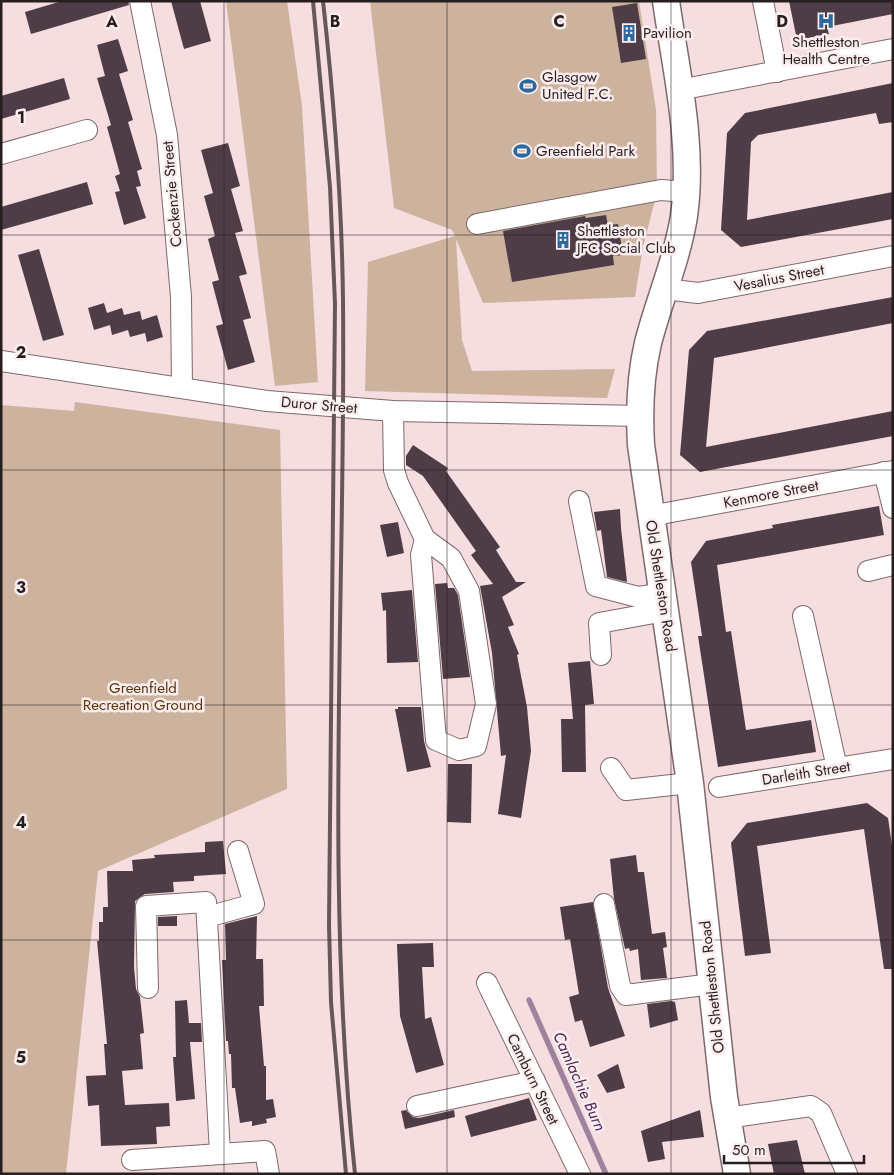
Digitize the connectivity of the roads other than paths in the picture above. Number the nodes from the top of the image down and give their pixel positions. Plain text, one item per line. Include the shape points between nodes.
1 (140, 1) edge
2 (666, 1) edge
3 (763, 1) edge
4 (893, 49) edge
5 (777, 72) junction
6 (678, 90) junction
7 (87, 130) dead end
8 (1, 154) edge
9 (686, 192) junction
10 (477, 224) dead end
11 (893, 256) edge
12 (665, 289) junction
13 (1, 361) edge
14 (182, 388) junction
15 (393, 411) junction
16 (640, 416) junction
17 (888, 472) edge
18 (579, 501) dead end
19 (893, 508) edge
20 (650, 516) junction
21 (425, 539) junction
22 (893, 565) edge
23 (868, 571) dead end
24 (663, 602) junction
25 (803, 616) dead end
26 (601, 656) dead end
27 (893, 759) edge
28 (610, 768) dead end
29 (837, 768) junction
30 (690, 783) junction
31 (719, 787) dead end
32 (238, 851) dead end
33 (604, 904) dead end
34 (207, 917) junction
35 (487, 983) dead end
36 (712, 984) junction
37 (148, 988) dead end
38 (534, 1081) junction
39 (417, 1106) dead end
40 (727, 1118) junction
41 (220, 1153) junction
42 (132, 1160) dead end
43 (269, 1174) edge
44 (580, 1174) edge
45 (737, 1174) edge
46 (847, 1174) edge

1 - 14 street, Cockenzie Street via 167,136 181,297
2 - 6 main road, Old Shettleston Road
3 - 5 street
4 - 5 street
5 - 6 street
6 - 9 main road, Old Shettleston Road via 686,152
7 - 8 street
9 - 10 street via 661,190
9 - 12 main road, Old Shettleston Road via 680,235
11 - 12 street, Vesalius Street via 698,293
12 - 16 main road, Old Shettleston Road via 644,366
13 - 14 street, Duror Street
14 - 15 street, Duror Street via 267,401
15 - 16 street, Duror Street
15 - 21 street via 394,470
16 - 20 main road, Old Shettleston Road
17 - 19 street
17 - 20 street, Kenmore Street
18 - 24 street via 596,586
20 - 24 main road, Old Shettleston Road
21 - 21 street via 451,558 469,591 486,704 476,746 459,750 436,740 421,554
22 - 23 street
24 - 26 street via 598,623
24 - 30 main road, Old Shettleston Road
25 - 29 street
27 - 29 street, Darleith Street
28 - 30 street via 626,790
29 - 31 street, Darleith Street
30 - 36 main road, Old Shettleston Road
32 - 34 street via 254,904
33 - 36 street via 620,986 626,995
34 - 37 street via 206,902 146,906
34 - 41 street
35 - 38 street, Camburn Street
36 - 40 main road, Old Shettleston Road
38 - 39 street
38 - 44 street, Camburn Street
40 - 45 main road, Old Shettleston Road
40 - 46 street via 811,1106 816,1108
41 - 42 street
41 - 43 street via 265,1151

